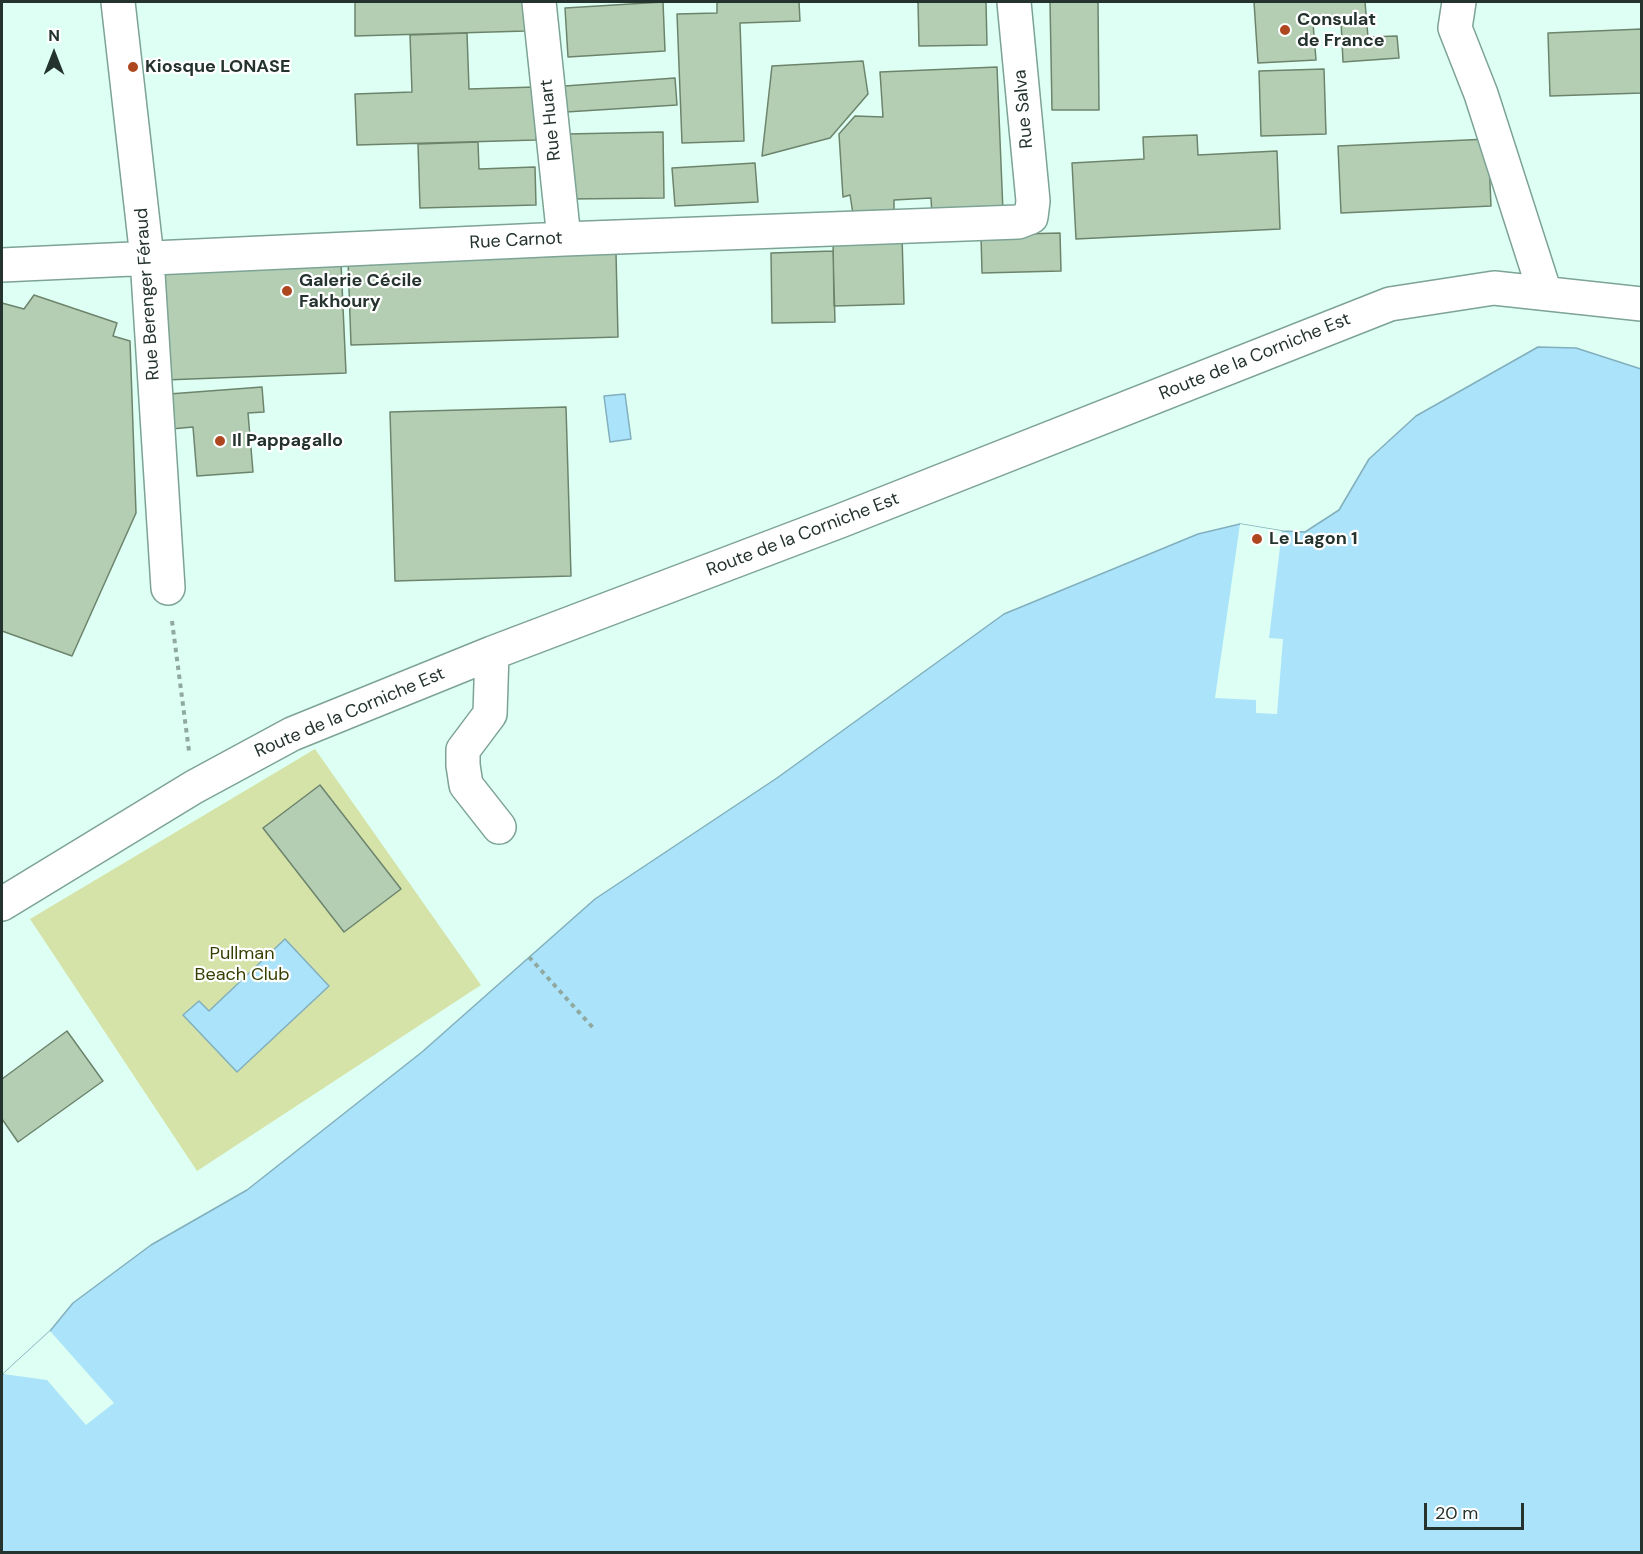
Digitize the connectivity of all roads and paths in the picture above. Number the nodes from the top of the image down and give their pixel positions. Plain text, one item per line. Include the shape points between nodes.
1 (118, 2) edge
2 (539, 2) edge
3 (1014, 2) edge
4 (1459, 2) edge
5 (1031, 216) joint
6 (564, 239) junction
7 (147, 258) junction
8 (2, 265) edge
9 (1545, 293) junction
10 (1641, 304) edge
11 (168, 588) joint
12 (492, 653) junction
13 (194, 787) junction
14 (499, 827) dead end
15 (2, 904) edge
16 (529, 957) dead end
17 (595, 1030) dead end

1 - 7 street, Rue Berenger Féraud
2 - 6 street, Rue Huart
3 - 5 street, Rue Salva via 1033,201
4 - 9 street via 1455,28 1481,93
5 - 6 street, Rue Carnot via 1018,222
6 - 7 street, Rue Carnot
7 - 8 street, Rue Carnot
7 - 11 street, Rue Berenger Féraud
9 - 10 street, Route de la Corniche Est
9 - 12 street, Route de la Corniche Est via 1494,288 1390,304 840,521
11 - 13 path
12 - 13 street, Route de la Corniche Est via 292,734
12 - 14 street via 490,714 463,750 463,765 466,785
13 - 15 street, Route de la Corniche Est
16 - 17 path

